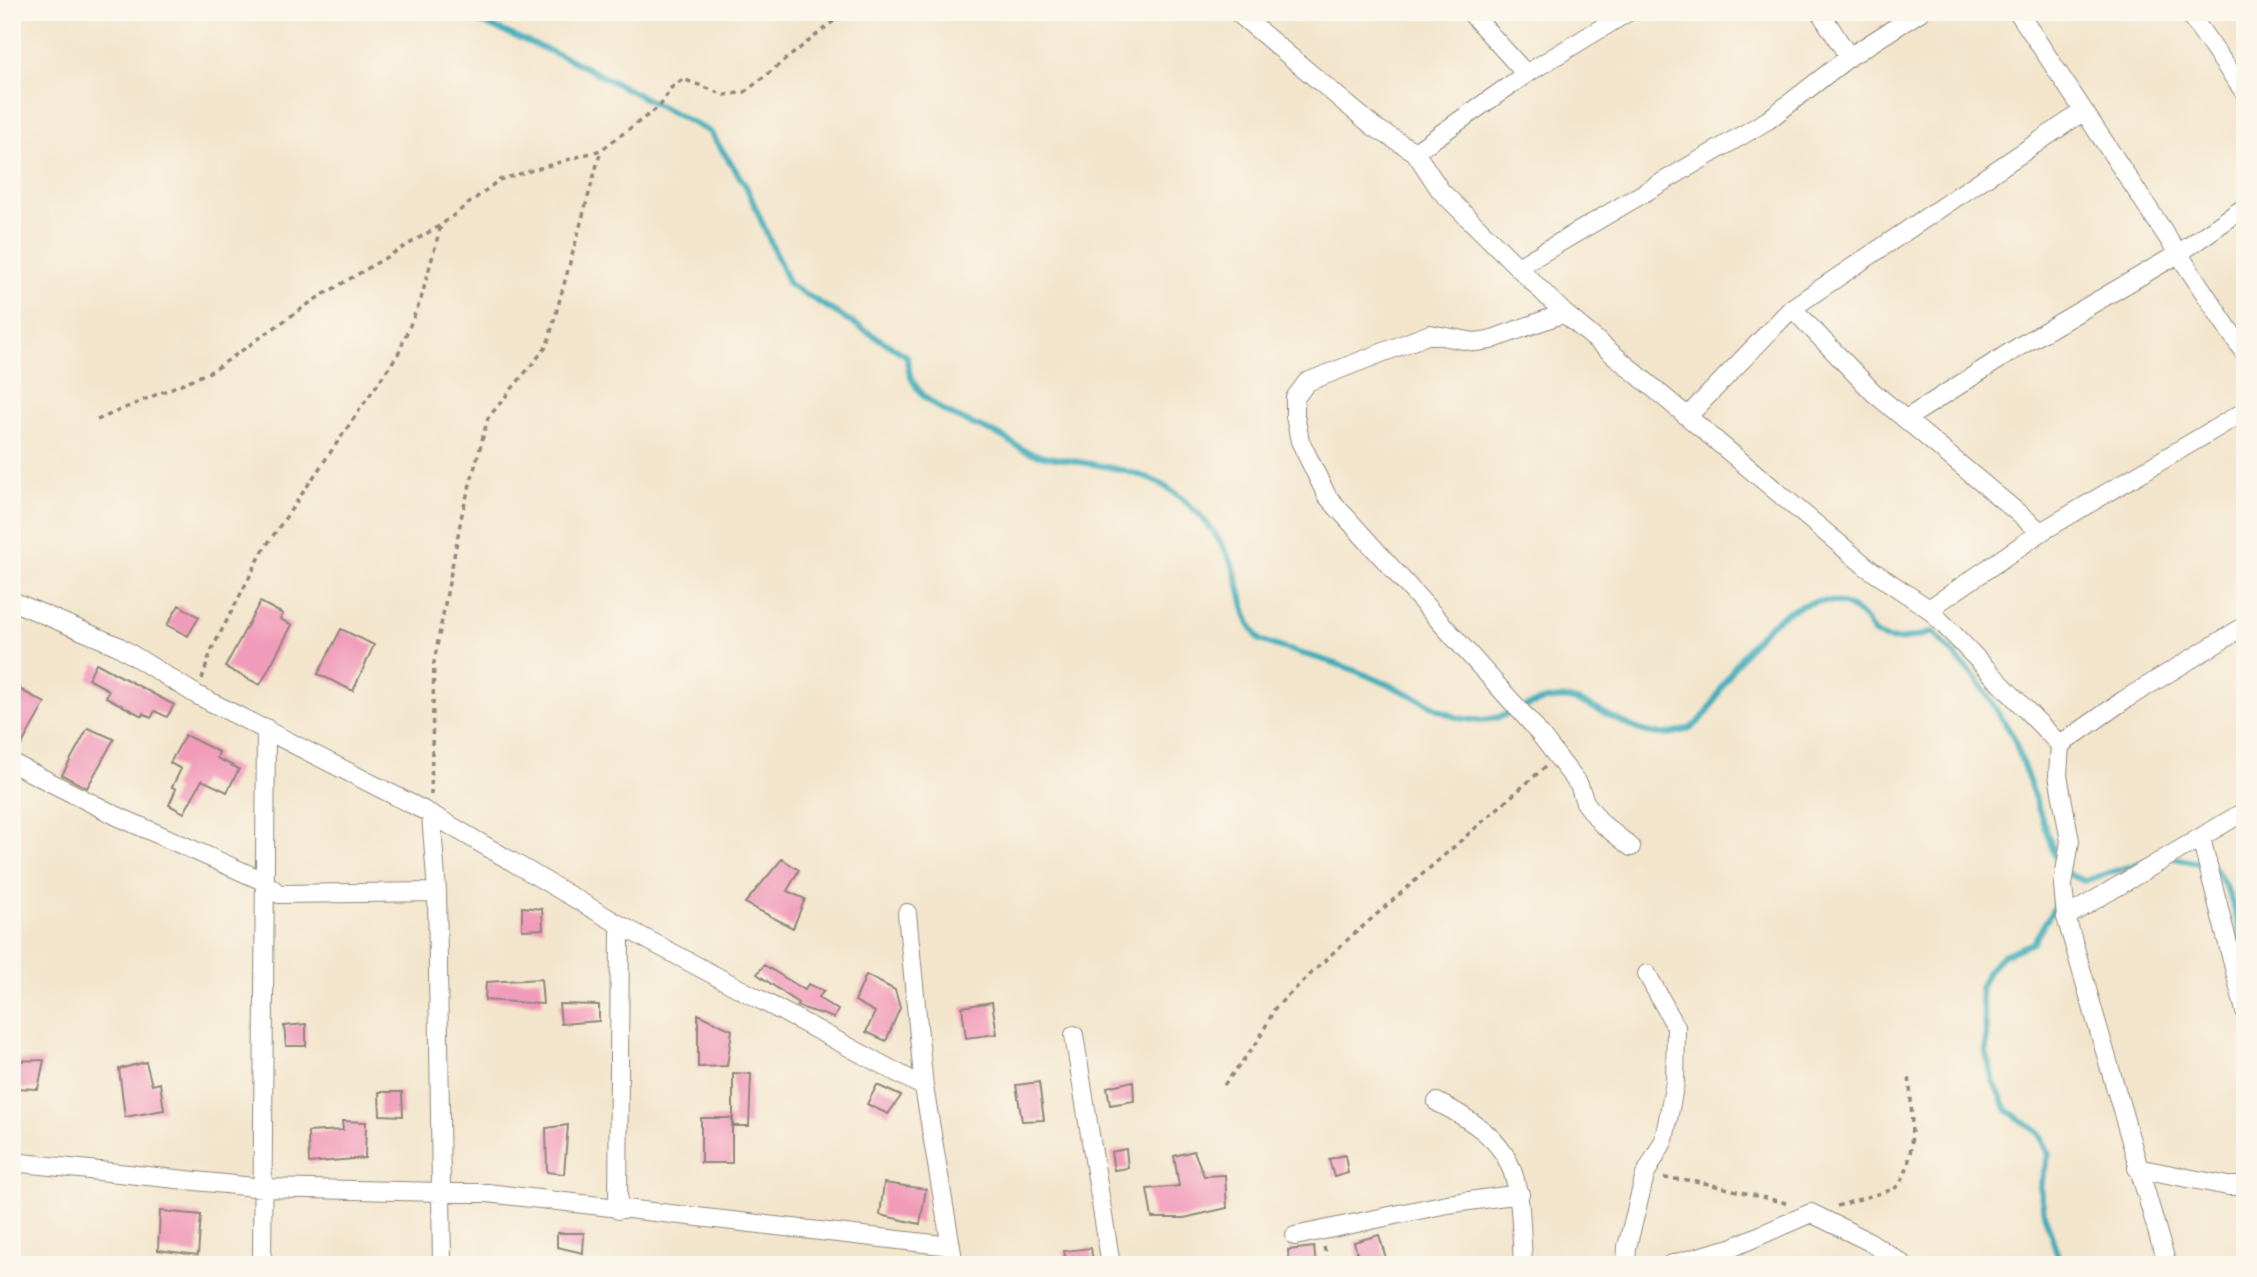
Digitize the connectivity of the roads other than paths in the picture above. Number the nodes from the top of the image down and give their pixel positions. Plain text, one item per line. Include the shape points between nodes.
1 (1237, 12) edge
2 (1469, 12) edge
3 (1628, 12) edge
4 (1820, 12) edge
5 (1920, 12) edge
6 (2018, 12) edge
7 (2188, 12) edge
8 (1849, 57) junction
9 (1526, 74) junction
10 (2245, 93) edge
11 (2084, 111) junction
12 (1416, 152) junction
13 (2245, 207) edge
14 (2178, 254) junction
15 (1518, 267) junction
16 (1792, 308) junction
17 (1564, 313) junction
18 (2245, 355) edge
19 (2245, 411) edge
20 (1688, 416) junction
21 (1906, 419) junction
22 (2041, 532) junction
23 (12, 601) edge
24 (1929, 609) junction
25 (2245, 626) edge
26 (266, 728) junction
27 (2060, 745) junction
28 (12, 763) edge
29 (2245, 811) edge
30 (430, 814) junction
31 (2201, 838) junction
32 (1631, 847) dead end
33 (263, 881) junction
34 (437, 891) junction
35 (906, 913) dead end
36 (2066, 917) junction
37 (620, 925) junction
38 (1647, 974) dead end
39 (2244, 1002) edge
40 (1074, 1035) dead end
41 (924, 1087) junction
42 (1437, 1102) dead end
43 (12, 1162) edge
44 (2137, 1168) junction
45 (2245, 1186) edge
46 (264, 1188) junction
47 (442, 1190) junction
48 (1520, 1194) junction
49 (618, 1210) junction
50 (1294, 1236) dead end
51 (951, 1246) junction
52 (262, 1265) edge
53 (442, 1265) edge
54 (954, 1265) edge
55 (1111, 1265) edge
56 (1523, 1265) edge
57 (1626, 1265) edge
58 (1670, 1265) edge
59 (1904, 1265) edge
60 (2167, 1265) edge

1 - 12 street via 1374,127
2 - 9 street
3 - 9 street
4 - 8 street
5 - 8 street
6 - 11 street
7 - 10 street
8 - 15 street via 1768,120
9 - 12 street
11 - 14 street
11 - 16 street
12 - 15 street via 1440,190
13 - 14 street
14 - 18 street
14 - 21 street
15 - 17 street
16 - 20 street
16 - 21 street via 1838,360
17 - 20 street
17 - 32 street via 1490,341 1430,334 1307,382 1295,398 1294,416 1300,441 1333,504 1532,724 1579,785 1595,816
19 - 22 street
20 - 24 street via 1868,568
21 - 22 street
22 - 24 street
23 - 26 street via 118,646 197,695
24 - 27 street
25 - 27 street
26 - 30 street
26 - 33 street
27 - 36 street via 2058,775 2070,841 2063,885
28 - 33 street
29 - 31 street
30 - 34 street
30 - 37 street
31 - 36 street
31 - 39 street
33 - 34 street via 279,894
33 - 46 street
34 - 47 street
35 - 41 street
36 - 44 street
37 - 41 street
37 - 49 street
38 - 57 street via 1677,1035 1675,1082 1664,1140 1645,1175
40 - 55 street
41 - 51 street
42 - 48 street via 1502,1148
43 - 46 street
44 - 45 street
44 - 60 street
46 - 47 street
46 - 52 street
47 - 49 street
47 - 53 street
48 - 50 street via 1447,1204
48 - 56 street
49 - 51 street
51 - 54 street
58 - 59 street via 1731,1248 1811,1213

